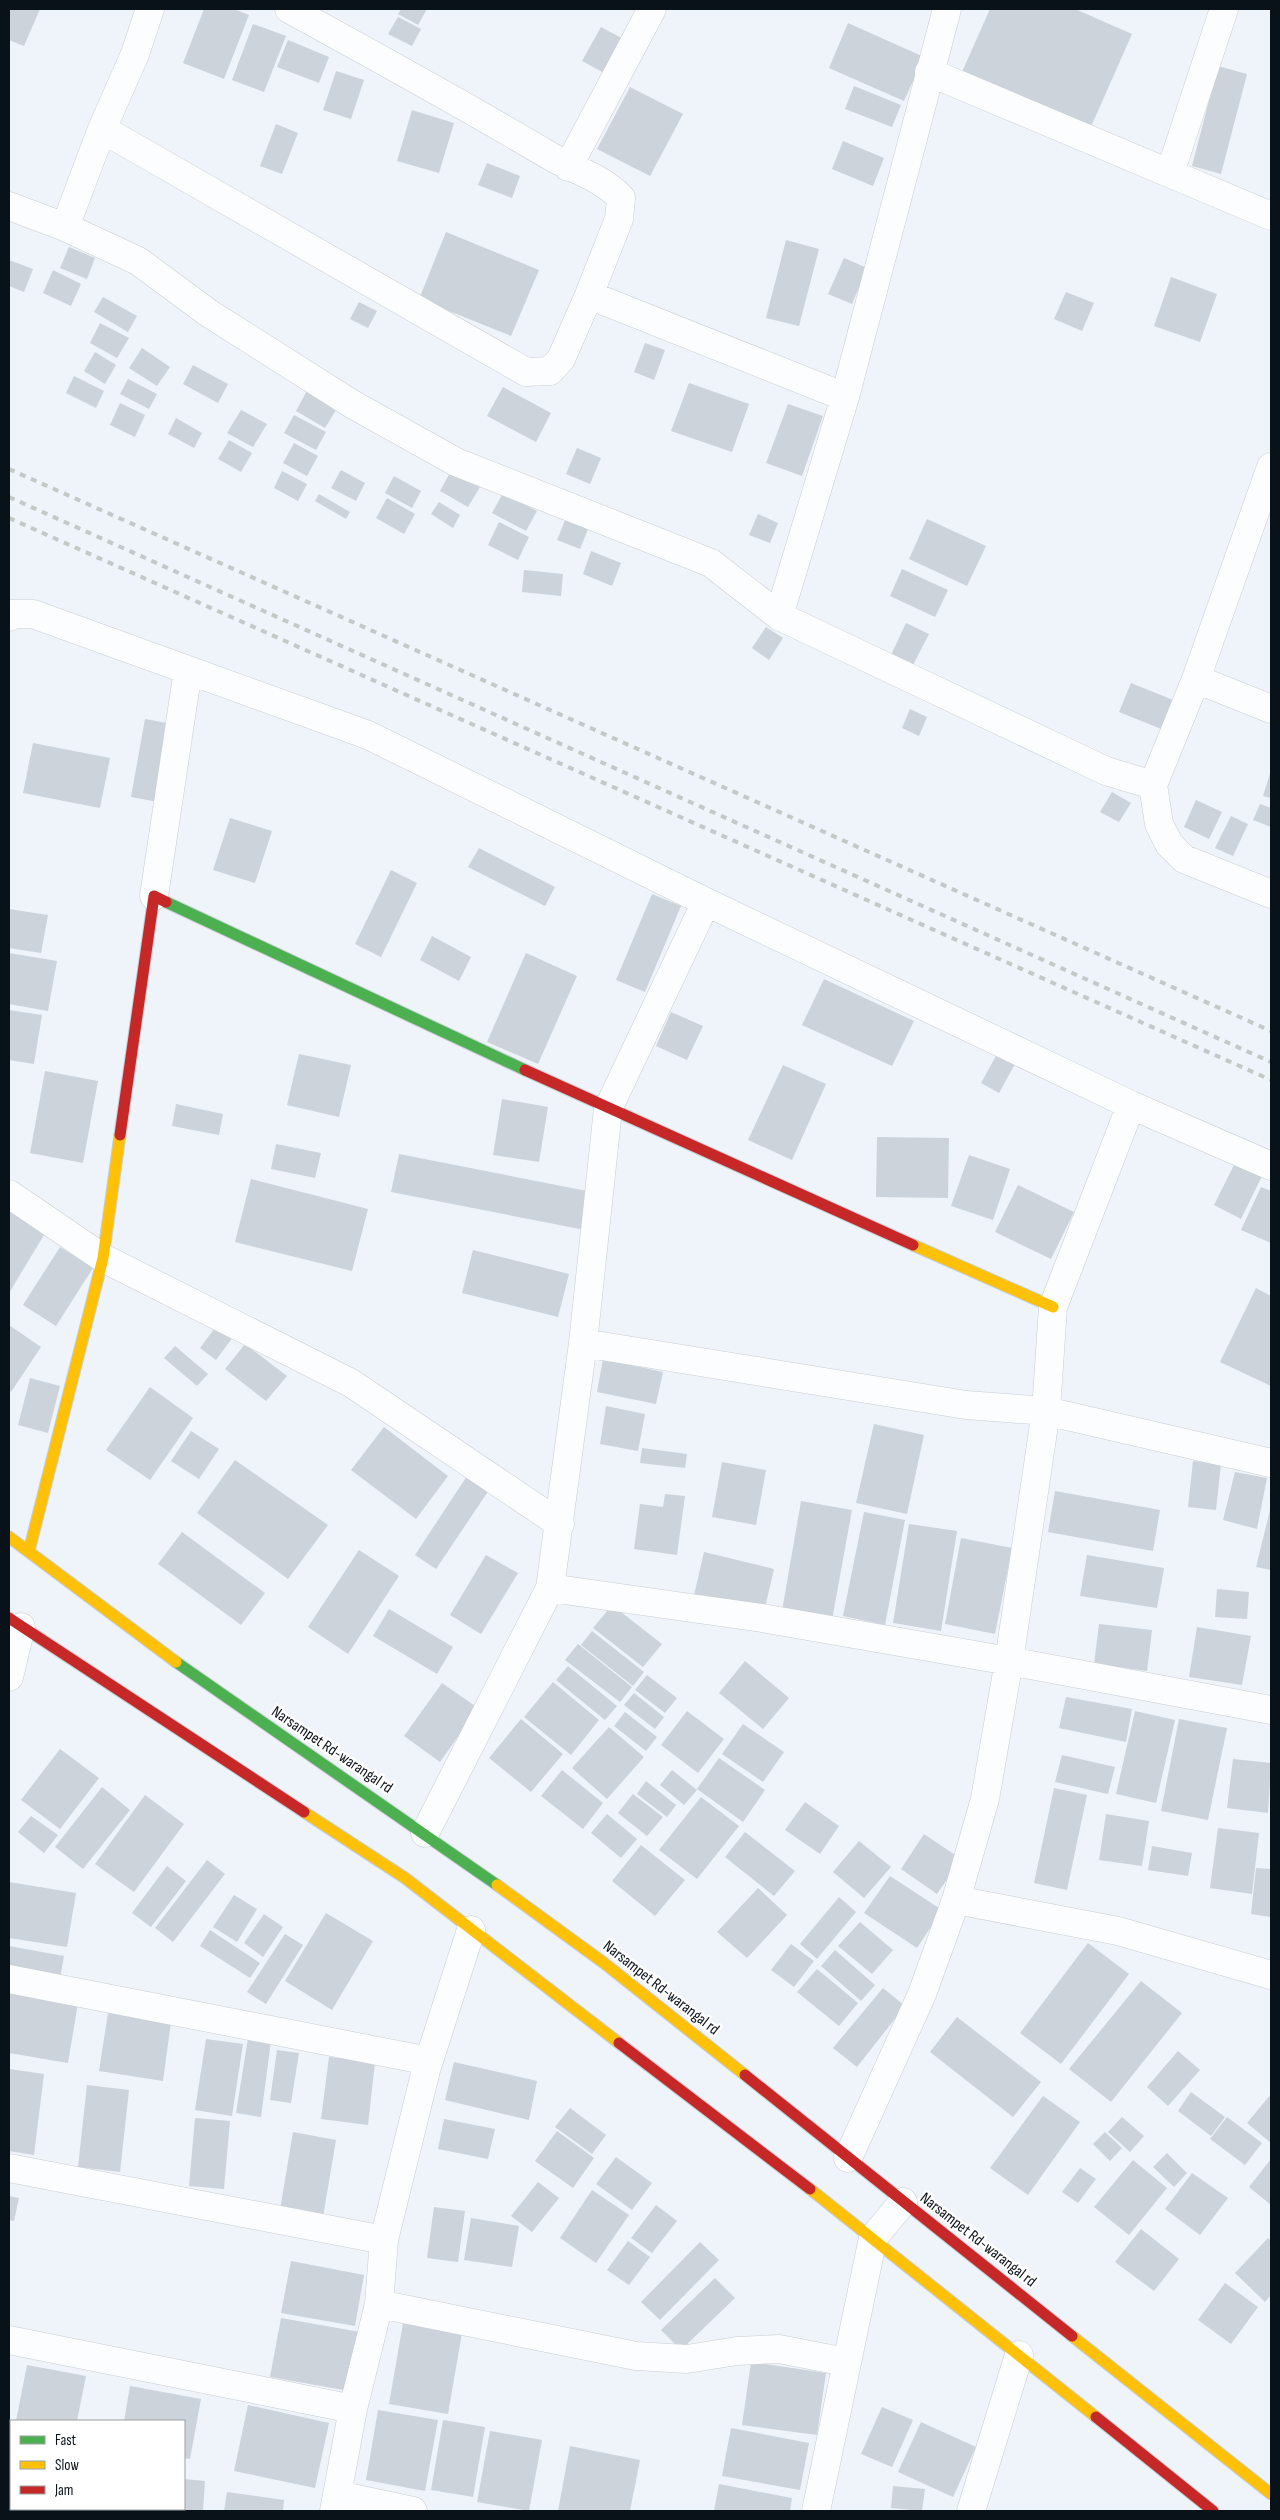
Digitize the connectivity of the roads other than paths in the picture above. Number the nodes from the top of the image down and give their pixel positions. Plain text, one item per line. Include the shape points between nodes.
1 (150, 9) edge
2 (290, 9) edge
3 (652, 9) edge
4 (947, 9) edge
5 (1224, 9) edge
6 (929, 72) junction
7 (102, 129) junction
8 (568, 166) junction
9 (1170, 173) junction
10 (9, 206) edge
11 (1271, 216) edge
12 (65, 227) junction
13 (589, 295) junction
14 (846, 397) junction
15 (1271, 467) edge
16 (779, 616) junction
17 (9, 617) edge
18 (188, 670) junction
19 (1196, 678) junction
20 (1271, 709) edge
21 (1152, 785) junction
22 (1271, 894) edge
23 (154, 896) junction
24 (706, 902) junction
25 (1131, 1106) junction
26 (608, 1110) junction
27 (1271, 1166) edge
28 (9, 1194) edge
29 (103, 1258) junction
30 (1053, 1307) junction
31 (583, 1344) junction
32 (1046, 1411) junction
33 (1271, 1464) edge
34 (560, 1524) junction
35 (9, 1537) edge
36 (29, 1551) junction
37 (550, 1588) junction
38 (15, 1623) edge
39 (1009, 1661) junction
40 (9, 1678) edge
41 (1271, 1710) edge
42 (425, 1833) junction
43 (956, 1900) junction
44 (471, 1930) junction
45 (1271, 1975) edge
46 (9, 1978) edge
47 (429, 2061) junction
48 (848, 2158) junction
49 (9, 2168) edge
50 (903, 2202) junction
51 (873, 2238) junction
52 (384, 2240) junction
53 (379, 2304) junction
54 (9, 2340) edge
55 (1019, 2355) junction
56 (846, 2362) junction
57 (353, 2409) junction
58 (1271, 2494) edge
59 (336, 2503) edge
60 (413, 2511) edge
61 (816, 2511) edge
62 (971, 2511) edge
63 (1214, 2511) edge

1 - 7 street via 136,54
2 - 8 street
3 - 8 street
4 - 6 street
5 - 9 street
6 - 9 street
6 - 14 street
7 - 12 street
7 - 13 street via 526,372 550,371 561,359
8 - 13 street via 610,186 621,198 619,219
9 - 11 street
10 - 12 street
12 - 16 street via 138,261 210,314 352,404 456,462 711,563
13 - 14 street
14 - 16 street
15 - 19 street
16 - 21 street via 1106,771
17 - 18 street via 12,614 33,614
18 - 23 street
18 - 24 street via 368,735
19 - 20 street
19 - 21 street
21 - 22 street via 1159,824 1169,844 1184,859
23 - 26 main road
23 - 29 main road
24 - 25 street
24 - 26 street
25 - 27 street
25 - 30 street
26 - 30 main road
26 - 31 street
28 - 29 street
29 - 34 street via 351,1383
29 - 36 main road
30 - 32 street
31 - 32 street via 966,1405
31 - 34 street
32 - 33 street
32 - 39 street
34 - 37 street
35 - 36 main road, Narsampet Rd-warangal rd
36 - 42 main road, Narsampet Rd-warangal rd via 199,1680
37 - 39 street via 762,1618
37 - 42 street
38 - 40 street
38 - 44 main road via 405,1878
39 - 41 street
39 - 43 street via 985,1799
42 - 48 main road, Narsampet Rd-warangal rd via 604,1962
43 - 45 street via 1118,1931
43 - 48 street via 922,1994
44 - 47 street
44 - 51 main road
46 - 47 street
47 - 52 street
48 - 50 main road, Narsampet Rd-warangal rd
49 - 52 street
50 - 51 street
50 - 58 main road, Narsampet Rd-warangal rd
51 - 55 main road
51 - 56 street
52 - 53 street
53 - 56 street via 636,2356 687,2359 736,2351 778,2349
53 - 57 street
54 - 57 street
55 - 62 street
55 - 63 main road
56 - 61 street
57 - 59 street
59 - 60 street

